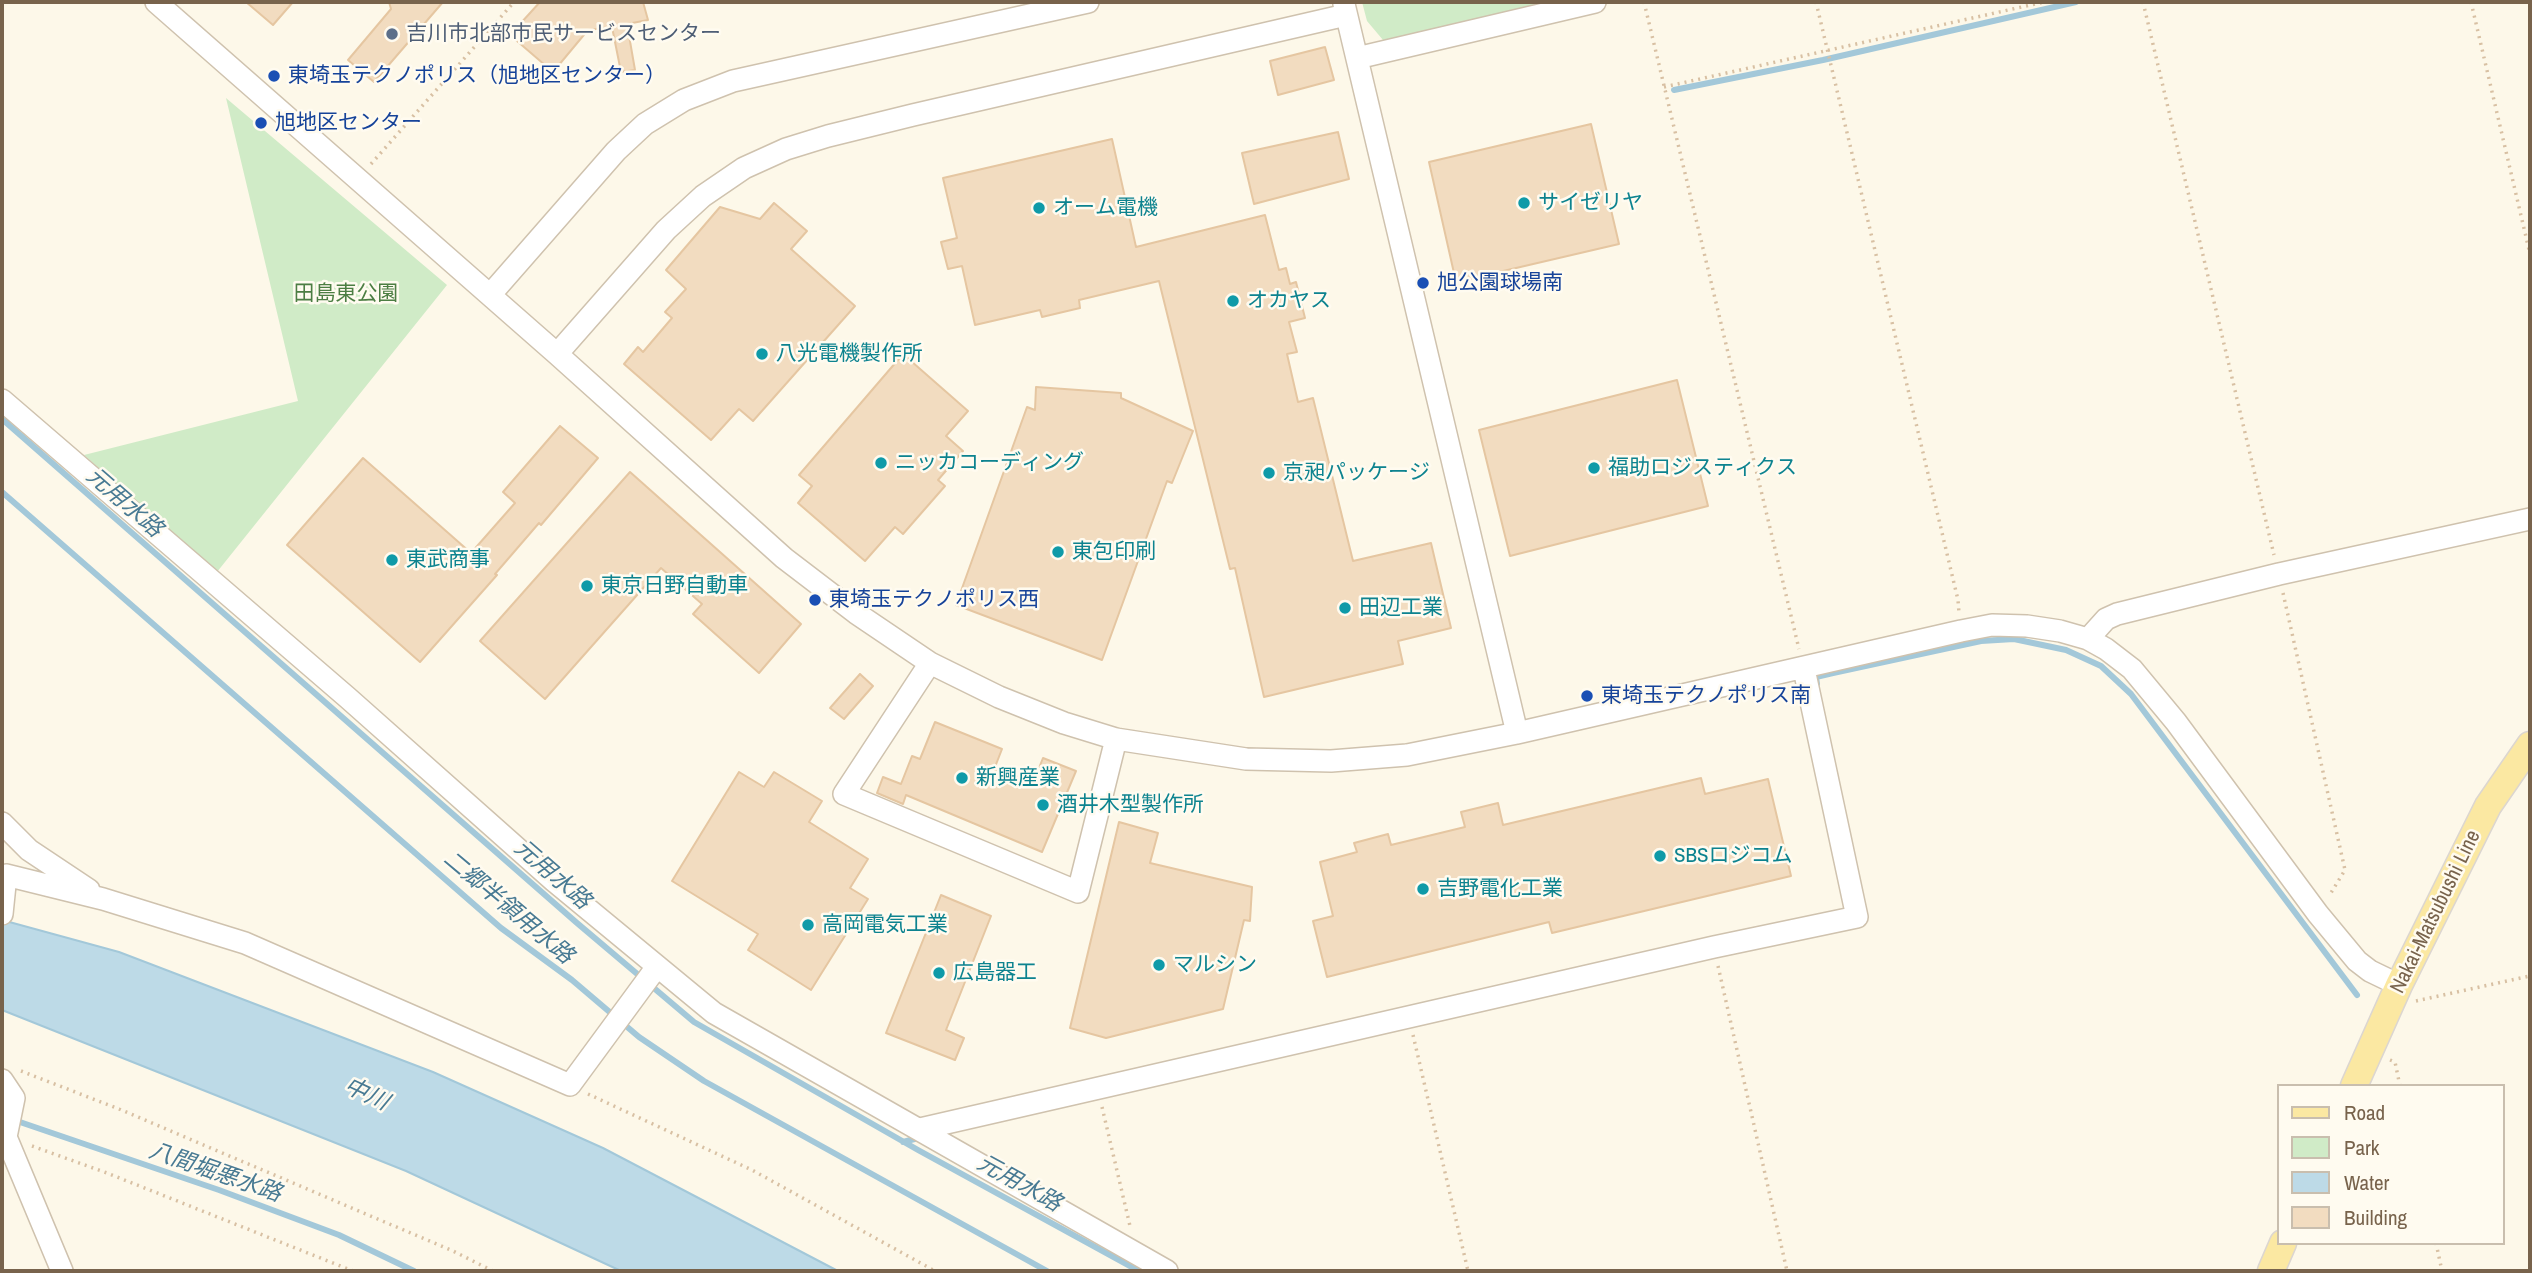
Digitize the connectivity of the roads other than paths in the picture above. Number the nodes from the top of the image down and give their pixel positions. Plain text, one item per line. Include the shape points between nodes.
1 (156, 2) edge
2 (1088, 2) edge
3 (1595, 2) edge
4 (1345, 8) edge
5 (1357, 58) junction
6 (490, 295) junction
7 (557, 354) junction
8 (2, 400) edge
9 (2530, 519) edge
10 (2088, 639) junction
11 (930, 663) junction
12 (1804, 668) junction
13 (1517, 733) junction
14 (1116, 739) junction
15 (2530, 745) edge
16 (2, 823) edge
17 (103, 899) junction
18 (2, 908) edge
19 (656, 968) junction
20 (2395, 995) junction
21 (8, 1074) edge
22 (2355, 1084) edge
23 (920, 1129) junction
24 (2282, 1245) edge
25 (62, 1271) edge
26 (1167, 1271) edge
27 (2271, 1271) edge

1 - 6 street
2 - 6 street via 733,81 684,100 645,124 616,151
3 - 5 street
4 - 5 street
4 - 7 street via 786,149 744,168 703,196 666,230
5 - 13 street
6 - 7 street
7 - 11 street via 784,558
8 - 19 street
9 - 10 street via 2117,614
10 - 12 street via 2027,626 1992,625
10 - 20 street via 2132,669 2153,693 2318,914 2357,961 2383,979
11 - 14 street via 999,697
11 - 14 street via 844,794 1078,892
12 - 13 street
12 - 23 street via 1857,917
13 - 14 street via 1407,755 1331,761 1246,759
15 - 20 main road, Nakai-Matsubushi Line via 2488,806
16 - 17 street via 29,850
17 - 18 street via 6,875
17 - 19 street via 245,943 570,1085
19 - 23 street via 714,1013
20 - 22 main road, Nakai-Matsubushi Line
21 - 25 street via 14,1098 6,1137
23 - 26 street
24 - 27 main road

